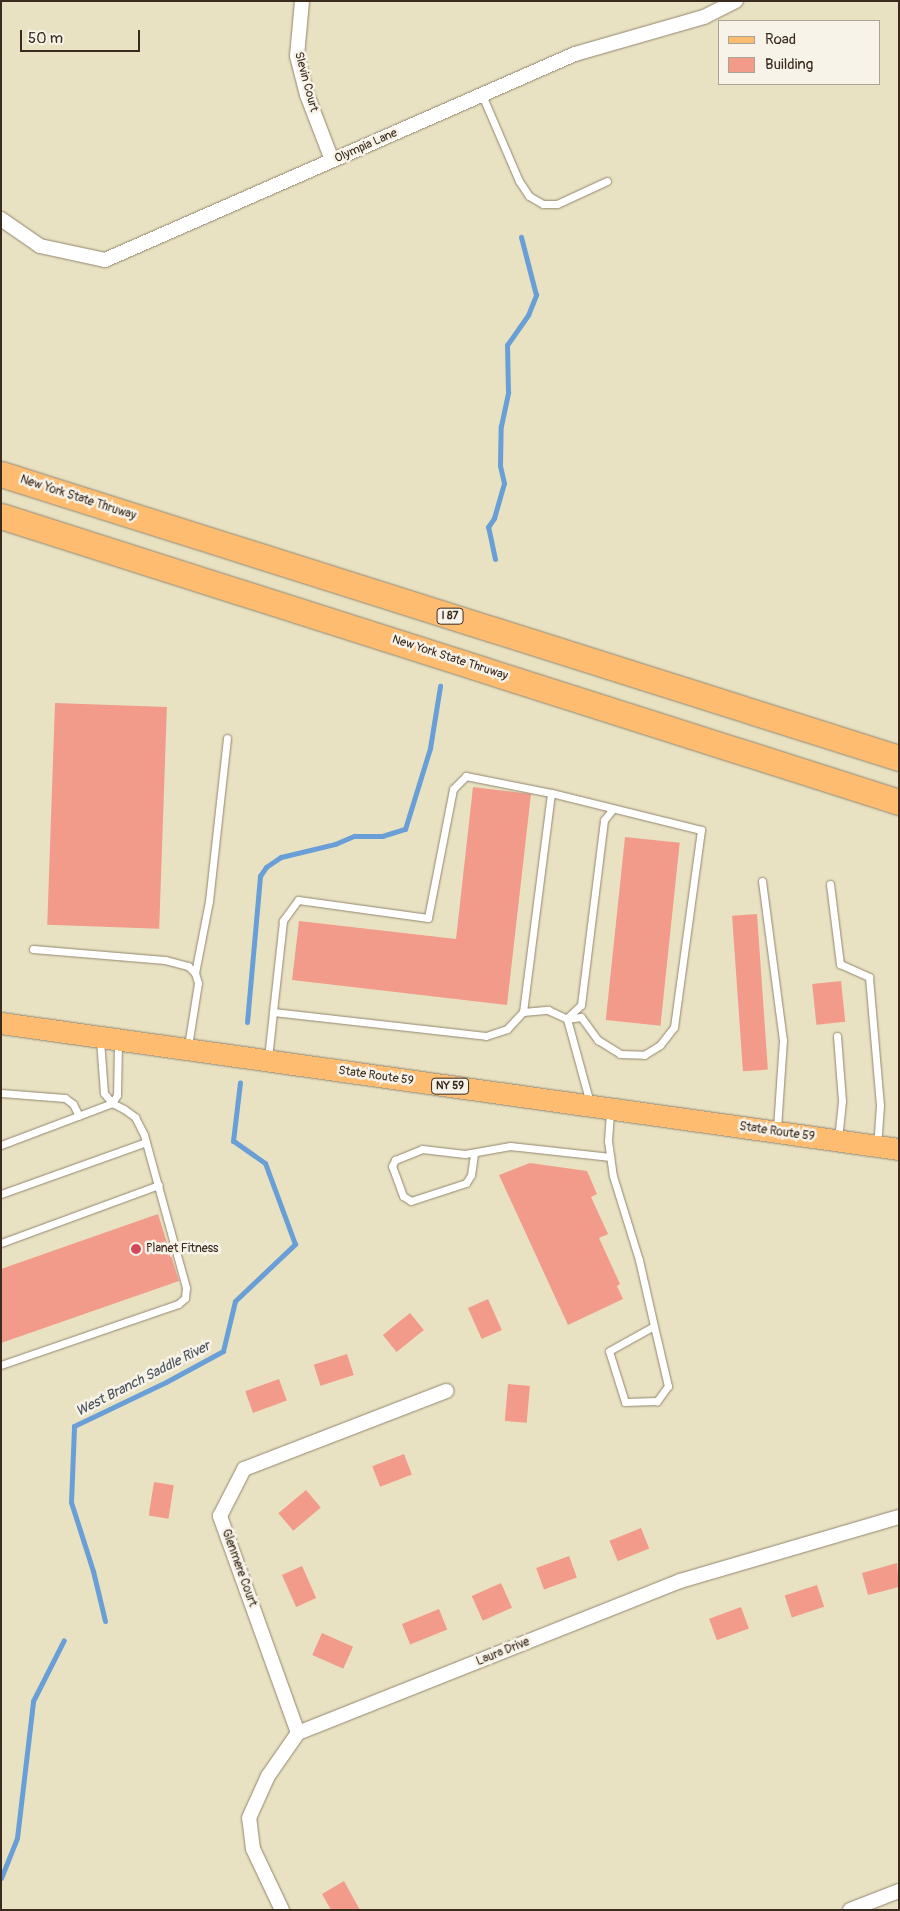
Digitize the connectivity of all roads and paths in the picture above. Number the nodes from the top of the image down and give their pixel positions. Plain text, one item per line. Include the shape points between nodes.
1 (302, 1) edge
2 (736, 1) edge
3 (482, 94) junction
4 (332, 160) junction
5 (607, 181) dead end
6 (1, 219) edge
7 (1, 474) edge
8 (1, 516) edge
9 (227, 738) dead end
10 (899, 758) edge
11 (551, 793) junction
12 (899, 802) edge
13 (612, 810) junction
14 (762, 881) dead end
15 (830, 884) dead end
16 (33, 949) dead end
17 (195, 973) junction
18 (273, 1012) junction
19 (523, 1012) junction
20 (567, 1019) junction
21 (1, 1023) edge
22 (837, 1036) dead end
23 (109, 1038) junction
24 (187, 1049) junction
25 (268, 1060) junction
26 (1, 1093) edge
27 (112, 1103) junction
28 (601, 1107) junction
29 (79, 1116) junction
30 (776, 1132) junction
31 (838, 1141) junction
32 (146, 1142) junction
33 (1, 1146) edge
34 (877, 1146) junction
35 (899, 1149) edge
36 (474, 1154) junction
37 (610, 1157) junction
38 (159, 1186) junction
39 (1, 1194) edge
40 (1, 1243) edge
41 (654, 1326) junction
42 (1, 1365) edge
43 (446, 1392) dead end
44 (899, 1517) edge
45 (298, 1733) junction
46 (899, 1891) edge
47 (282, 1910) edge
48 (850, 1910) edge

1 - 4 street, Slevin Court via 297,56 307,95
2 - 3 street, Olympia Lane via 704,17 575,54
3 - 4 street, Olympia Lane
3 - 5 lane via 519,181 529,196 544,204 558,204
4 - 6 street, Olympia Lane via 104,260 40,246
7 - 10 highway, New York State Thruway / I 87
8 - 12 highway, New York State Thruway
9 - 17 lane via 209,901
11 - 13 lane
11 - 18 lane via 466,776 452,789 428,918 298,900 283,921
11 - 19 lane
13 - 20 lane via 604,820 580,1005
13 - 20 lane via 701,830 674,1027 660,1045 644,1055 620,1054 598,1040 581,1017
14 - 30 lane via 783,1040
15 - 34 lane via 840,964 869,977 880,1105
16 - 17 lane via 165,960 188,966
17 - 24 lane via 197,999
18 - 19 lane via 486,1036 507,1029
18 - 25 lane
19 - 20 lane via 548,1010
20 - 28 lane
21 - 23 main road, State Route 59 / NY 59
22 - 31 lane via 842,1100
23 - 24 main road, State Route 59 / NY 59
23 - 27 lane via 117,1095
23 - 27 lane via 104,1093
24 - 25 main road, State Route 59 / NY 59
25 - 28 main road, State Route 59 / NY 59
26 - 29 lane via 65,1098 73,1104
27 - 29 lane
27 - 32 lane via 134,1117
28 - 30 main road, State Route 59 / NY 59
28 - 37 lane
29 - 33 lane
30 - 31 main road, State Route 59 / NY 59
31 - 34 main road, State Route 59 / NY 59
32 - 38 lane
32 - 39 lane
34 - 35 main road, State Route 59 / NY 59
36 - 36 lane via 422,1149 395,1160 392,1166 403,1196 411,1201 466,1183 472,1175
36 - 37 lane via 510,1146
37 - 41 lane
38 - 40 lane
38 - 42 lane via 186,1288 185,1298 178,1304
41 - 41 lane via 668,1386 657,1401 625,1402 609,1351
43 - 45 street, Glenmere Court via 244,1469 220,1516
44 - 45 street, Laura Drive via 680,1581
45 - 47 street via 268,1776 249,1818 253,1849
46 - 48 street

